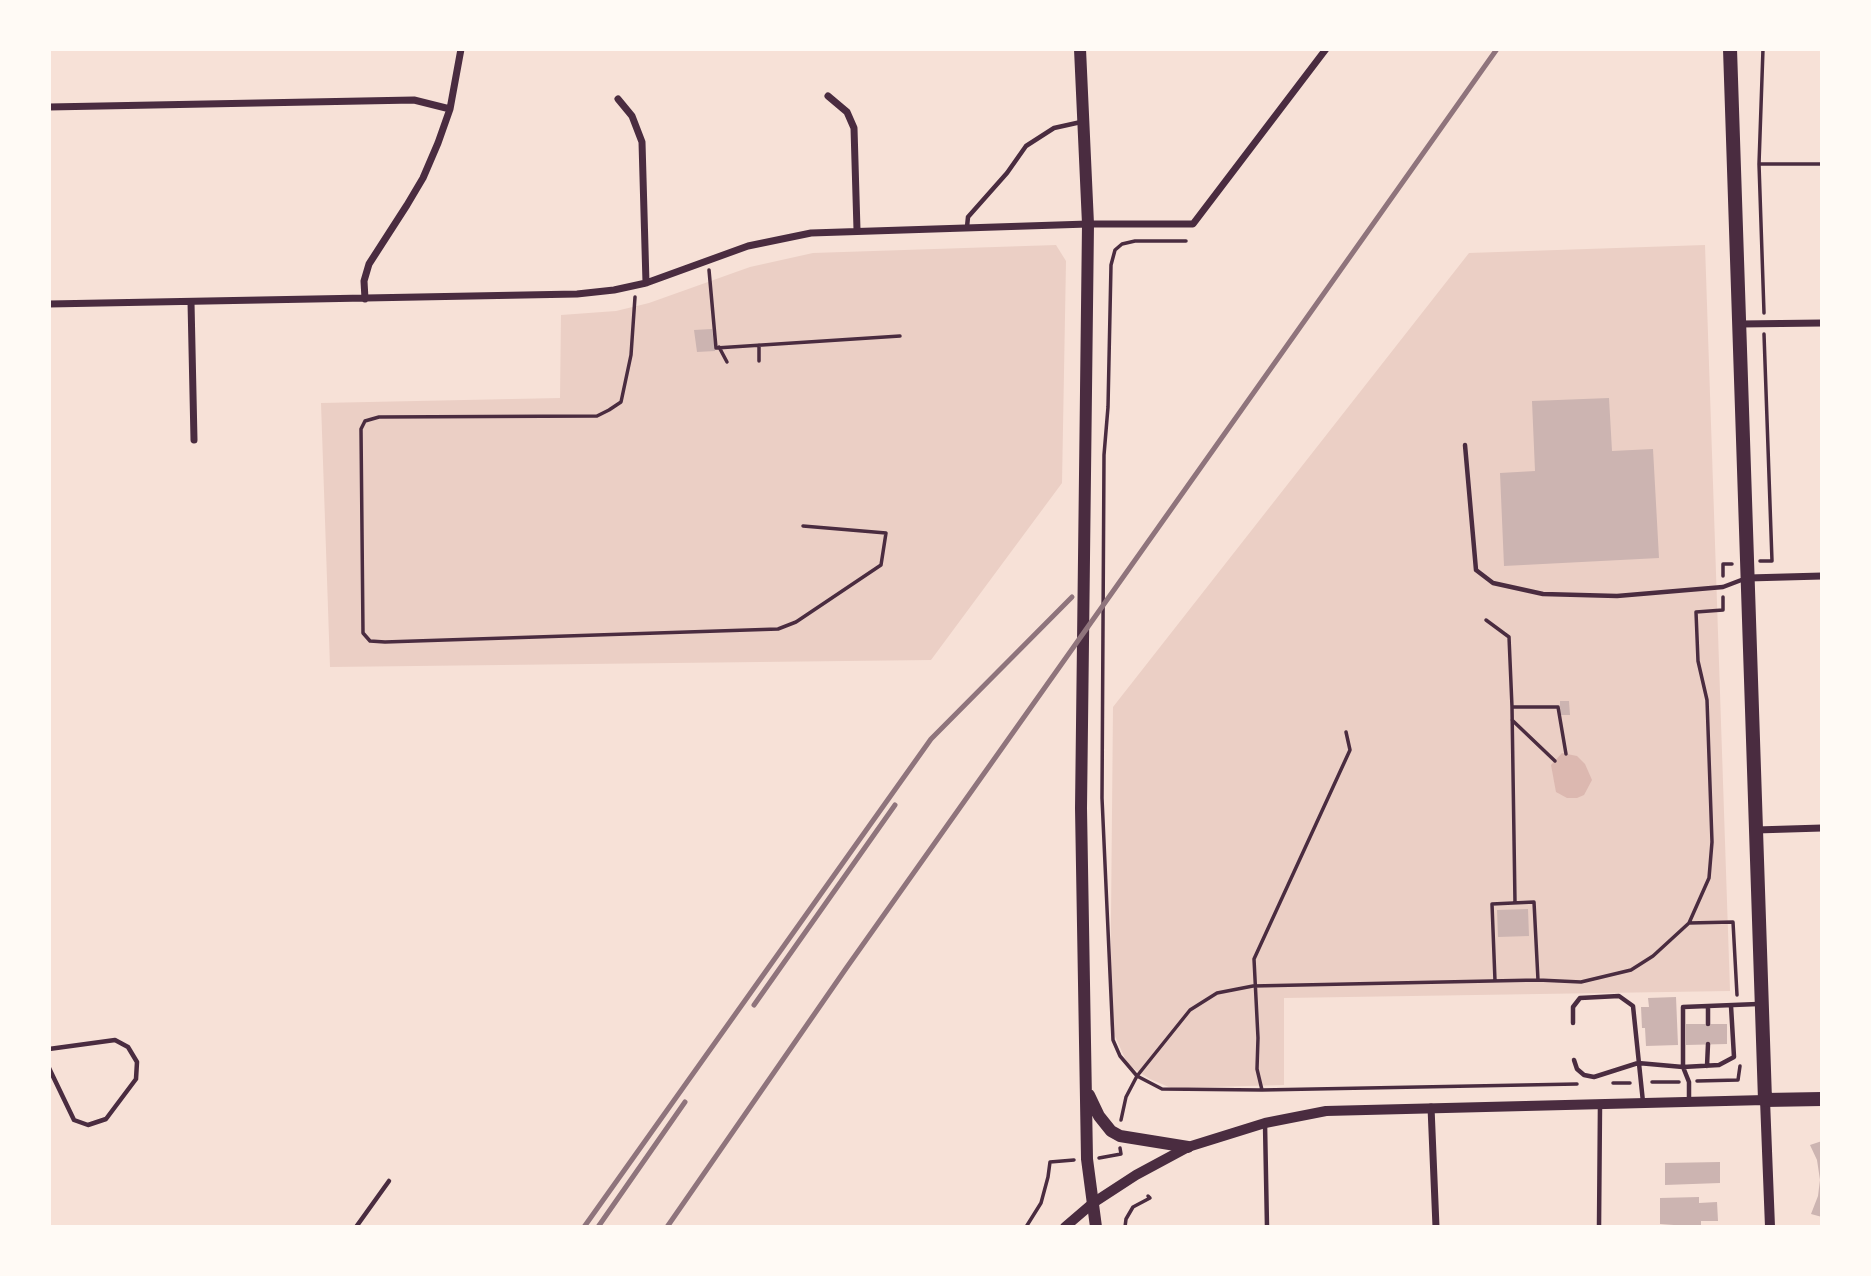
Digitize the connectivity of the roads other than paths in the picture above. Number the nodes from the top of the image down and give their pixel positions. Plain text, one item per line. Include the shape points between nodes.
1 (461, 49) edge
2 (1080, 49) edge
3 (1326, 49) edge
4 (1730, 49) edge
5 (828, 96) dead end
6 (618, 99) dead end
7 (49, 107) edge
8 (450, 109) junction
9 (1082, 122) junction
10 (1088, 224) junction
11 (967, 228) junction
12 (857, 230) junction
13 (646, 283) junction
14 (365, 299) junction
15 (191, 302) junction
16 (49, 304) edge
17 (1822, 323) edge
18 (1739, 324) junction
19 (194, 440) dead end
20 (1465, 445) dead end
21 (1822, 576) edge
22 (1748, 578) junction
23 (1822, 828) edge
24 (1755, 830) junction
25 (1762, 1004) junction
26 (1708, 1006) junction
27 (1731, 1006) junction
28 (1573, 1023) dead end
29 (1708, 1024) dead end
30 (1708, 1044) dead end
31 (49, 1049) edge
32 (1574, 1060) dead end
33 (1638, 1063) junction
34 (1707, 1066) junction
35 (1683, 1067) junction
36 (49, 1068) edge
37 (1087, 1089) junction
38 (1822, 1099) edge
39 (1765, 1100) junction
40 (1689, 1102) junction
41 (1600, 1103) junction
42 (1643, 1103) junction
43 (1431, 1107) junction
44 (1265, 1123) junction
45 (1188, 1147) junction
46 (389, 1181) dead end
47 (1093, 1203) junction
48 (356, 1227) edge
49 (1065, 1227) edge
50 (1096, 1227) edge
51 (1267, 1227) edge
52 (1436, 1227) edge
53 (1599, 1227) edge
54 (1770, 1227) edge

1 - 8 street
2 - 9 main road
3 - 10 street via 1194,224
4 - 18 main road
5 - 12 street via 854,128
6 - 13 street via 632,116 642,142
7 - 8 street via 414,100
8 - 14 street via 423,178 369,264
9 - 10 main road
9 - 11 lane via 1054,128 1026,146 968,217
10 - 11 street
10 - 37 main road via 1081,808
11 - 12 street
12 - 13 street via 785,237 748,246
13 - 14 street via 577,294
14 - 15 street
15 - 16 street
15 - 19 street
17 - 18 street
18 - 22 main road
20 - 22 lane via 1476,570 1493,583 1543,594 1617,596 1723,587
21 - 22 street
22 - 24 main road
23 - 24 street
24 - 25 main road
25 - 27 lane
25 - 39 main road
26 - 27 lane
26 - 29 lane
26 - 35 lane via 1683,1007
27 - 34 lane via 1734,1057
28 - 33 lane via 1573,1007 1580,998 1619,996 1633,1006
30 - 34 lane
31 - 36 lane via 115,1040 128,1048 137,1062 136,1079 106,1119 88,1125 74,1120
32 - 33 lane via 1584,1075 1594,1077
33 - 35 lane
33 - 42 lane
34 - 35 lane
35 - 40 lane
37 - 45 main road via 1099,1116 1120,1136
37 - 47 main road via 1087,1159
38 - 39 main road
39 - 40 street
39 - 54 street
40 - 42 street
41 - 42 street
41 - 43 street
41 - 53 lane
43 - 44 street via 1326,1111
43 - 52 street
44 - 45 street
44 - 51 lane
45 - 47 street
46 - 48 lane
47 - 49 street
47 - 50 main road

